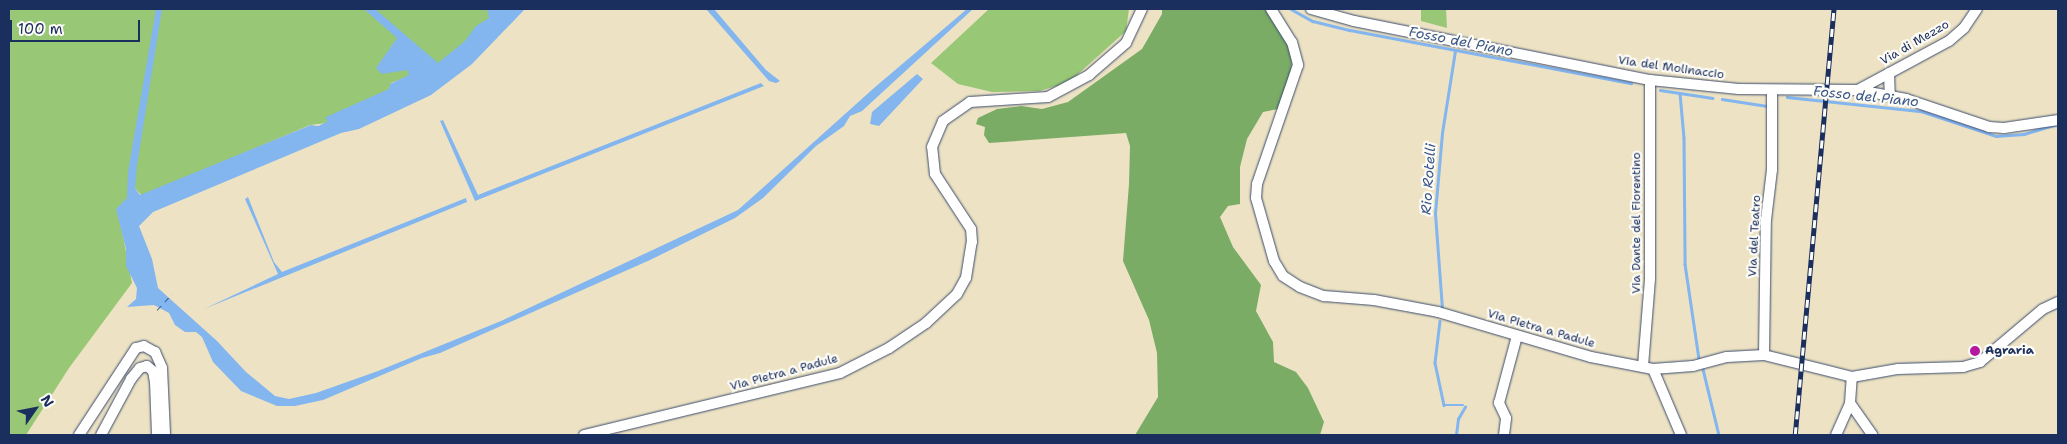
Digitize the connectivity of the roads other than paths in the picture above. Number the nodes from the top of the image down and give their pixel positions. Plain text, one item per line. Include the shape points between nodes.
1 (1142, 9) edge
2 (1271, 9) edge
3 (1311, 9) edge
4 (1977, 9) edge
5 (1889, 74) junction
6 (1650, 80) junction
7 (1772, 90) junction
8 (1858, 90) junction
9 (1890, 96) junction
10 (2058, 120) edge
11 (2058, 302) edge
12 (1517, 336) junction
13 (1764, 355) junction
14 (1642, 366) junction
15 (1653, 369) junction
16 (1852, 378) junction
17 (1850, 402) junction
18 (1840, 434) edge
19 (80, 435) edge
20 (101, 435) edge
21 (157, 435) edge
22 (165, 435) edge
23 (584, 435) edge
24 (1504, 435) edge
25 (1681, 435) edge
26 (1872, 435) edge

1 - 23 street, Via Pietra a Padule via 1126,43 1090,75 1048,97 970,102 943,121 932,148 935,174 971,229 972,242 966,278 957,294 926,322 888,348 840,373
2 - 12 street, Via Pietra a Padule via 1292,42 1298,66 1256,191 1274,261 1283,276 1324,296 1374,300 1438,312
3 - 6 street, Via del Molinaccio via 1354,21
4 - 5 street, Via di Mezzo via 1964,28 1949,41
5 - 8 street, Via di Mezzo
5 - 9 street
6 - 7 street, Via del Molinaccio via 1701,87
6 - 14 street, Via Dante del Fiorentino via 1650,280
7 - 8 street, Via del Molinaccio
7 - 13 street, Via del Teatro
8 - 9 street, Via del Molinaccio
9 - 10 street, Via del Molinaccio via 1989,126 2012,129
11 - 16 street, Via Pietra a Padule via 2043,309 1980,362 1963,367 1898,370
12 - 14 street, Via Pietra a Padule via 1591,357
12 - 24 street via 1499,403 1506,418
13 - 15 street, Via Pietra a Padule via 1727,357 1692,366
13 - 16 street, Via Pietra a Padule
14 - 15 street, Via Pietra a Padule
15 - 25 street
16 - 17 street
17 - 18 street
17 - 26 street
19 - 22 street via 136,348 144,346 155,352 162,368
20 - 21 street via 131,379 140,368 147,366 155,382

